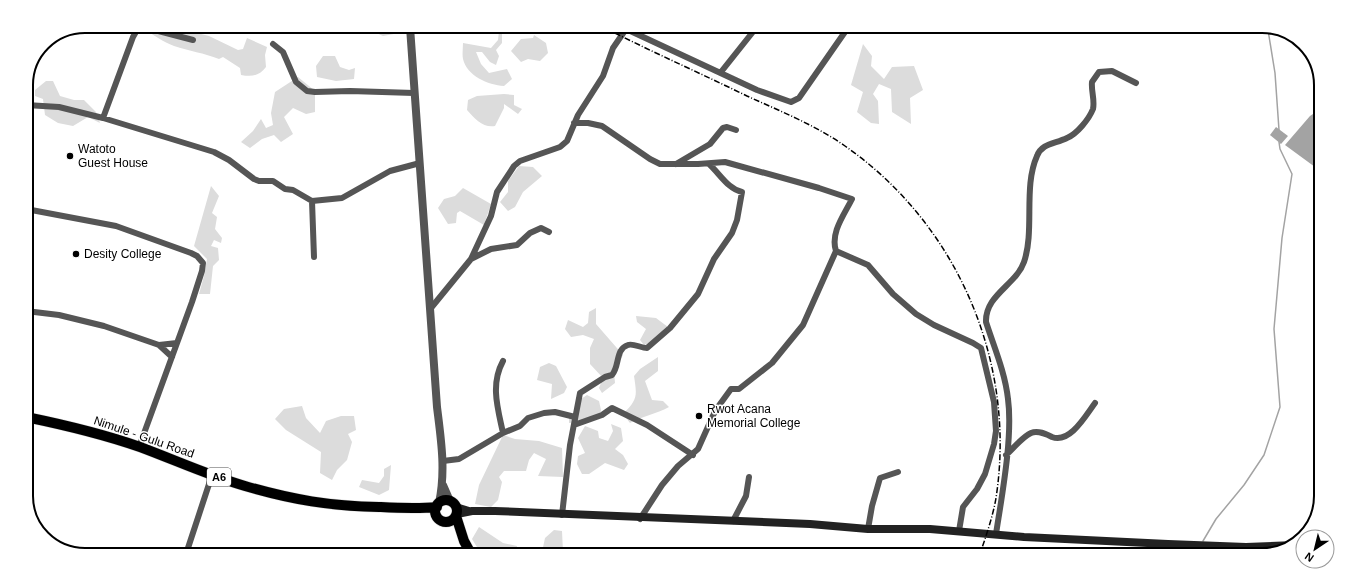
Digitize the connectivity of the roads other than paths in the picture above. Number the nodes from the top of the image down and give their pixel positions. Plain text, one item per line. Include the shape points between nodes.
1 (135, 33) edge
2 (166, 33) edge
3 (410, 33) edge
4 (623, 33) edge
5 (636, 33) edge
6 (752, 33) edge
7 (844, 33) edge
8 (193, 40) dead end
9 (273, 44) dead end
10 (721, 72) junction
11 (1136, 84) dead end
12 (414, 93) junction
13 (33, 105) edge
14 (103, 118) junction
15 (574, 123) junction
16 (736, 130) dead end
17 (420, 163) junction
18 (709, 164) junction
19 (675, 165) junction
20 (312, 201) junction
21 (33, 210) edge
22 (549, 232) dead end
23 (836, 251) junction
24 (314, 257) dead end
25 (471, 259) junction
26 (431, 308) junction
27 (33, 312) edge
28 (177, 343) junction
29 (159, 345) junction
30 (172, 357) junction
31 (503, 362) dead end
32 (1096, 404) dead end
33 (575, 417) junction
34 (33, 418) edge
35 (574, 425) junction
36 (503, 433) junction
37 (139, 447) junction
38 (693, 455) junction
39 (1006, 455) junction
40 (443, 461) junction
41 (898, 472) dead end
42 (212, 475) junction
43 (749, 477) dead end
44 (443, 486) junction
45 (438, 508) junction
46 (455, 510) junction
47 (562, 514) junction
48 (640, 518) junction
49 (733, 521) junction
50 (446, 522) junction
51 (868, 529) junction
52 (959, 532) junction
53 (996, 534) junction
54 (464, 541) junction
55 (1277, 546) edge
56 (188, 548) edge
57 (468, 548) edge

1 - 14 street
2 - 8 street
3 - 12 street
4 - 15 street via 613,48 608,66 599,83
5 - 10 street
6 - 10 street
7 - 10 street via 794,102 757,90
9 - 12 street via 283,52 296,82 307,90
11 - 39 street via 1112,71 1099,72 1092,82 1094,99 1092,110 1085,122 1068,138 1040,150 1034,163 1029,234 1024,263 992,300 986,314 986,322 1001,367 1008,399
12 - 17 street
13 - 14 street via 59,107
14 - 20 street via 222,155 259,181 273,181
15 - 19 street via 602,126 656,162
15 - 25 street via 563,145 520,161 514,166 497,192 491,216
16 - 19 street via 723,128 710,144
17 - 20 street via 390,171 342,198
17 - 26 street
18 - 19 street
18 - 23 street via 725,162 852,199 836,233
18 - 33 street via 723,177 727,185 742,192 732,233 714,259 698,294 682,315 647,348 629,344 623,349 612,375 580,393
20 - 24 street
21 - 28 street via 116,226 197,256 202,263 202,271
22 - 25 street via 540,228 527,235 517,245 490,249
23 - 38 street via 803,325 772,363 739,389 731,389 723,398 702,443
23 - 52 street via 868,265 893,294 916,314 934,325 974,342 981,348 994,402 996,431 986,474 963,507
25 - 26 street
26 - 40 street
27 - 29 street via 82,320
28 - 29 street
28 - 30 street
29 - 30 street
30 - 37 street
31 - 36 street via 497,378 495,398
32 - 39 street via 1066,436 1059,438 1037,432 1031,433
33 - 35 street
33 - 36 street via 555,412 544,413 528,418 520,426
34 - 37 main road, Nimule - Gulu Road / A6 via 77,427
35 - 38 street via 602,415 612,408 647,425
35 - 47 street
36 - 40 street via 459,459
37 - 42 main road, Nimule - Gulu Road / A6
38 - 48 street via 678,466 662,485
39 - 53 street
40 - 44 street
41 - 51 street via 880,478
42 - 45 main road, Nimule - Gulu Road / A6 via 257,490 318,504
42 - 56 street
43 - 49 street via 746,496
44 - 45 street
44 - 46 street
45 - 46 main road
45 - 50 main road, A6 via 440,519
46 - 47 main road
46 - 50 main road via 451,521
46 - 54 main road, A6
47 - 48 main road
48 - 49 main road
49 - 51 main road
50 - 54 main road, A6
51 - 52 main road
52 - 53 main road
53 - 55 main road via 1191,545
54 - 57 main road, A6

